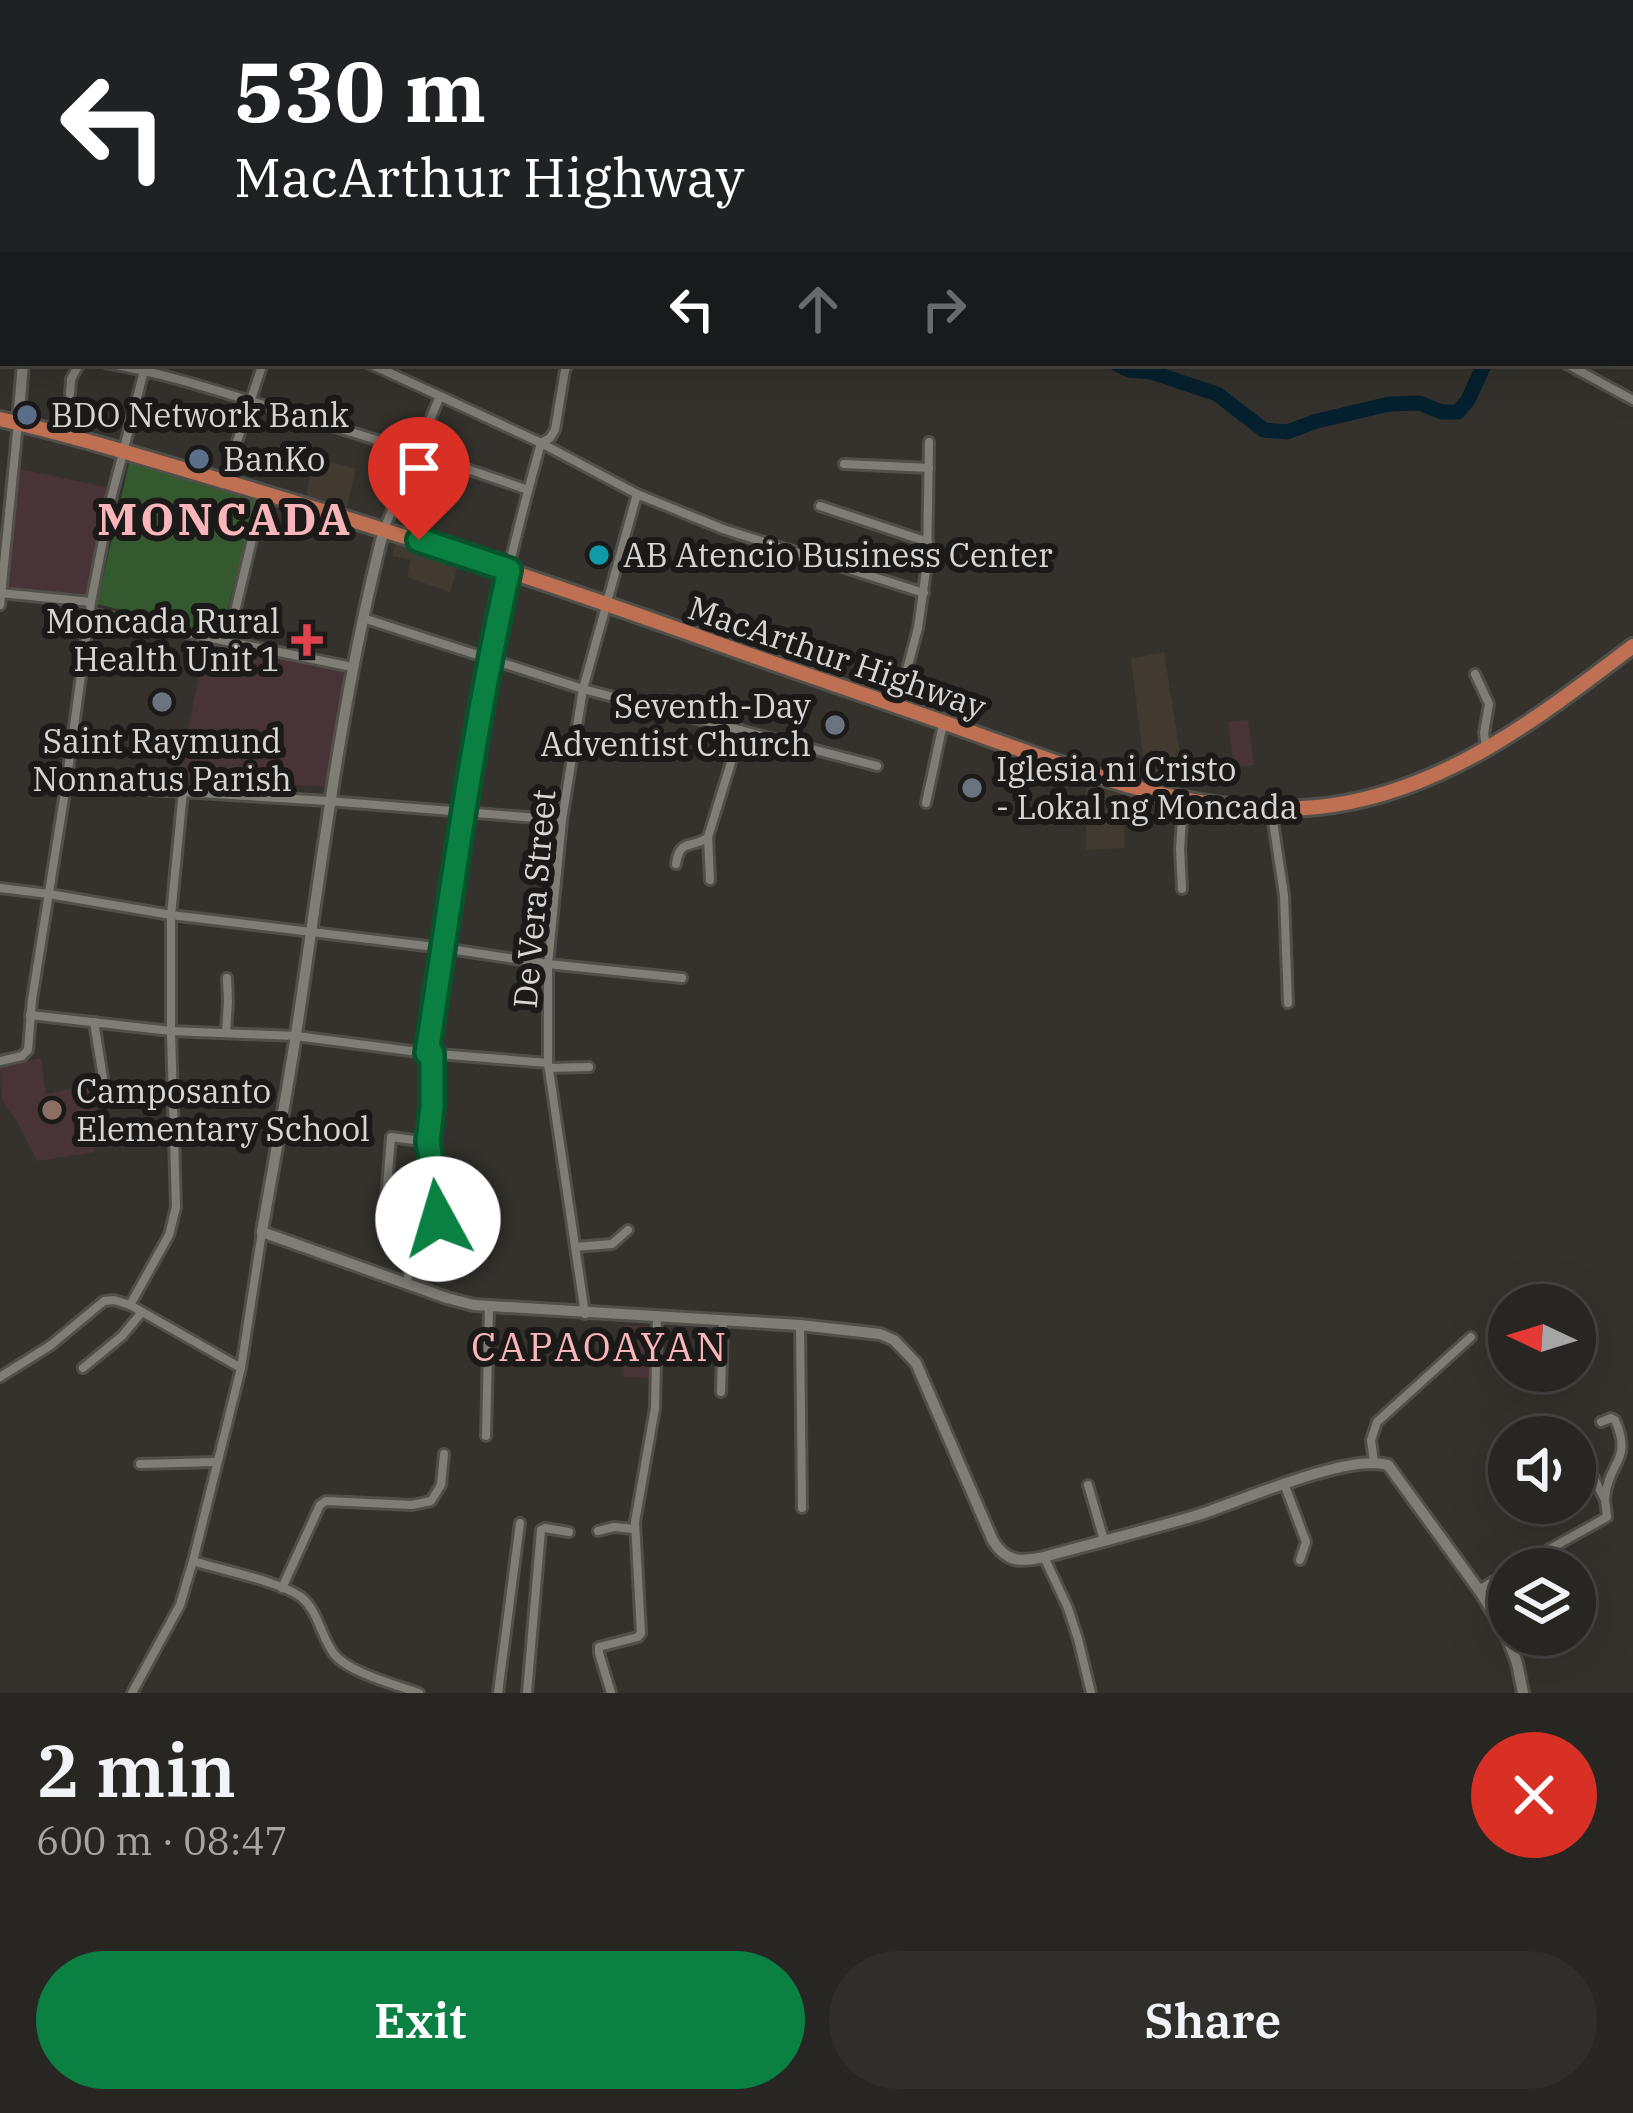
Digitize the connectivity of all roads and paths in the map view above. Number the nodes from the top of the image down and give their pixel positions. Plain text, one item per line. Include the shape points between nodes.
1 (23, 366) edge
2 (78, 366) edge
3 (262, 366) edge
4 (375, 366) edge
5 (567, 366) edge
6 (1571, 366) edge
7 (145, 367) edge
8 (70, 394) dead end
9 (440, 395) junction
10 (1633, 400) edge
11 (250, 401) junction
12 (0, 419) edge
13 (18, 423) junction
14 (929, 442) dead end
15 (541, 443) junction
16 (122, 451) junction
17 (415, 451) junction
18 (844, 464) dead end
19 (928, 468) junction
20 (224, 481) junction
21 (528, 490) junction
22 (263, 493) junction
23 (637, 494) junction
24 (4, 496) edge
25 (820, 506) dead end
26 (384, 530) junction
27 (928, 542) junction
28 (509, 570) junction
29 (924, 592) junction
30 (1, 593) edge
31 (0, 604) edge
32 (604, 604) junction
33 (91, 607) junction
34 (362, 618) junction
35 (228, 641) junction
36 (1633, 646) edge
37 (489, 660) junction
38 (352, 667) junction
39 (1475, 674) dead end
40 (583, 689) junction
41 (896, 708) junction
42 (943, 724) junction
43 (741, 730) junction
44 (1486, 749) junction
45 (877, 766) dead end
46 (67, 785) junction
47 (183, 791) junction
48 (1184, 799) junction
49 (328, 801) junction
50 (926, 803) dead end
51 (1271, 808) junction
52 (462, 811) junction
53 (562, 820) junction
54 (708, 837) junction
55 (676, 864) dead end
56 (710, 880) dead end
57 (0, 889) edge
58 (1182, 889) dead end
59 (50, 894) junction
60 (171, 915) junction
61 (310, 931) junction
62 (443, 948) junction
63 (548, 964) junction
64 (682, 978) dead end
65 (227, 979) dead end
66 (1288, 1003) dead end
67 (30, 1015) junction
68 (94, 1022) junction
69 (171, 1031) junction
70 (226, 1032) junction
71 (296, 1036) junction
72 (429, 1053) junction
73 (0, 1060) edge
74 (549, 1065) junction
75 (589, 1067) dead end
76 (86, 1084) dead end
77 (428, 1142) junction
78 (419, 1218) junction
79 (628, 1231) dead end
80 (262, 1232) junction
81 (574, 1247) junction
82 (407, 1282) junction
83 (130, 1305) junction
84 (489, 1307) junction
85 (142, 1312) junction
86 (585, 1314) junction
87 (657, 1317) junction
88 (724, 1321) junction
89 (800, 1325) junction
90 (1471, 1337) dead end
91 (83, 1368) dead end
92 (241, 1368) junction
93 (0, 1377) edge
94 (721, 1392) dead end
95 (1601, 1422) dead end
96 (486, 1436) dead end
97 (444, 1454) dead end
98 (216, 1462) junction
99 (1374, 1462) junction
100 (140, 1464) dead end
101 (1596, 1482) edge
102 (1088, 1485) dead end
103 (1286, 1486) junction
104 (1605, 1500) junction
105 (802, 1508) dead end
106 (520, 1523) dead end
107 (634, 1529) junction
108 (598, 1531) dead end
109 (568, 1532) dead end
110 (1104, 1540) junction
111 (1553, 1548) edge
112 (1044, 1557) junction
113 (1300, 1560) dead end
114 (193, 1561) junction
115 (1488, 1585) edge
116 (281, 1588) junction
117 (1479, 1590) junction
118 (400, 1689) edge
119 (131, 1693) edge
120 (419, 1693) edge
121 (498, 1693) edge
122 (527, 1693) edge
123 (611, 1693) edge
124 (1091, 1693) edge
125 (1522, 1693) edge

1 - 13 street
2 - 8 street
3 - 11 street
4 - 9 street
5 - 15 street via 555,430
6 - 10 street
7 - 11 street
7 - 16 street
9 - 15 street
9 - 17 street
11 - 17 street
11 - 20 street
12 - 13 highway, MacArthur Highway
13 - 16 highway, MacArthur Highway
13 - 24 street
14 - 19 street
15 - 21 street
15 - 23 street
16 - 20 highway, MacArthur Highway
16 - 33 street
17 - 21 street
17 - 26 street
18 - 19 street
19 - 27 street
20 - 22 highway, MacArthur Highway
21 - 28 street
22 - 26 highway, MacArthur Highway
22 - 35 street
23 - 29 street via 723,530
23 - 32 street, De Vera Street
24 - 30 street
25 - 27 street
26 - 28 highway, MacArthur Highway
26 - 34 street
27 - 29 street
28 - 32 highway, MacArthur Highway
28 - 37 street
29 - 41 street
30 - 31 street
30 - 33 street
32 - 40 street, De Vera Street
32 - 41 highway, MacArthur Highway
33 - 35 street
33 - 46 street
34 - 37 street
34 - 38 street
35 - 38 street
36 - 44 highway, MacArthur Highway
37 - 40 street
37 - 52 street
38 - 49 street
39 - 44 street via 1489,704
40 - 43 street
40 - 53 street, De Vera Street
41 - 42 highway, MacArthur Highway
42 - 48 highway, MacArthur Highway
42 - 50 street
43 - 45 street
43 - 54 street
44 - 51 highway, MacArthur Highway via 1397,791
46 - 47 street
46 - 59 street
47 - 49 street
47 - 60 street
48 - 51 highway, MacArthur Highway
48 - 58 street
49 - 52 street
49 - 61 street
51 - 66 street
52 - 53 street
52 - 62 street
53 - 63 street, De Vera Street
54 - 55 street via 685,845
54 - 56 street
57 - 59 street
59 - 60 street
59 - 67 street
60 - 61 street
60 - 69 street
61 - 62 street
61 - 71 street
62 - 63 street
62 - 72 street
63 - 64 street
63 - 74 street, De Vera Street
65 - 70 street
67 - 68 street
67 - 73 street via 26,1054
68 - 69 street
68 - 76 street via 103,1078
69 - 70 street
69 - 83 street via 176,1207
70 - 71 street
71 - 72 street
71 - 80 street
72 - 74 street
72 - 77 street
74 - 75 street
74 - 81 street, De Vera Street
77 - 78 street via 441,1217
77 - 78 street via 390,1139 385,1212
78 - 82 street
79 - 81 street via 612,1244
80 - 82 street
80 - 92 street
81 - 86 street, De Vera Street
82 - 84 street
83 - 85 street
83 - 93 street via 104,1301
84 - 86 street
84 - 96 street
85 - 91 street
85 - 92 street
86 - 87 street
87 - 88 street
87 - 107 street via 655,1408
88 - 89 street
88 - 94 street
89 - 105 street
89 - 112 street via 880,1334 904,1349 999,1551 1018,1562
90 - 99 street via 1377,1422
92 - 98 street
95 - 104 street via 1615,1420 1625,1448
97 - 116 street via 430,1501 320,1505
98 - 100 street
98 - 114 street
99 - 103 street
99 - 117 street via 1393,1470
101 - 104 street
102 - 110 street
103 - 110 street
103 - 113 street via 1306,1542
104 - 111 street via 1603,1521
106 - 121 street
107 - 108 street
107 - 123 street via 641,1633 599,1647
109 - 122 street via 541,1530
110 - 112 street
112 - 124 street via 1068,1608
114 - 116 street
114 - 119 street via 180,1605
115 - 117 street
116 - 118 street via 302,1598 341,1660
117 - 125 street via 1506,1634
118 - 120 street

